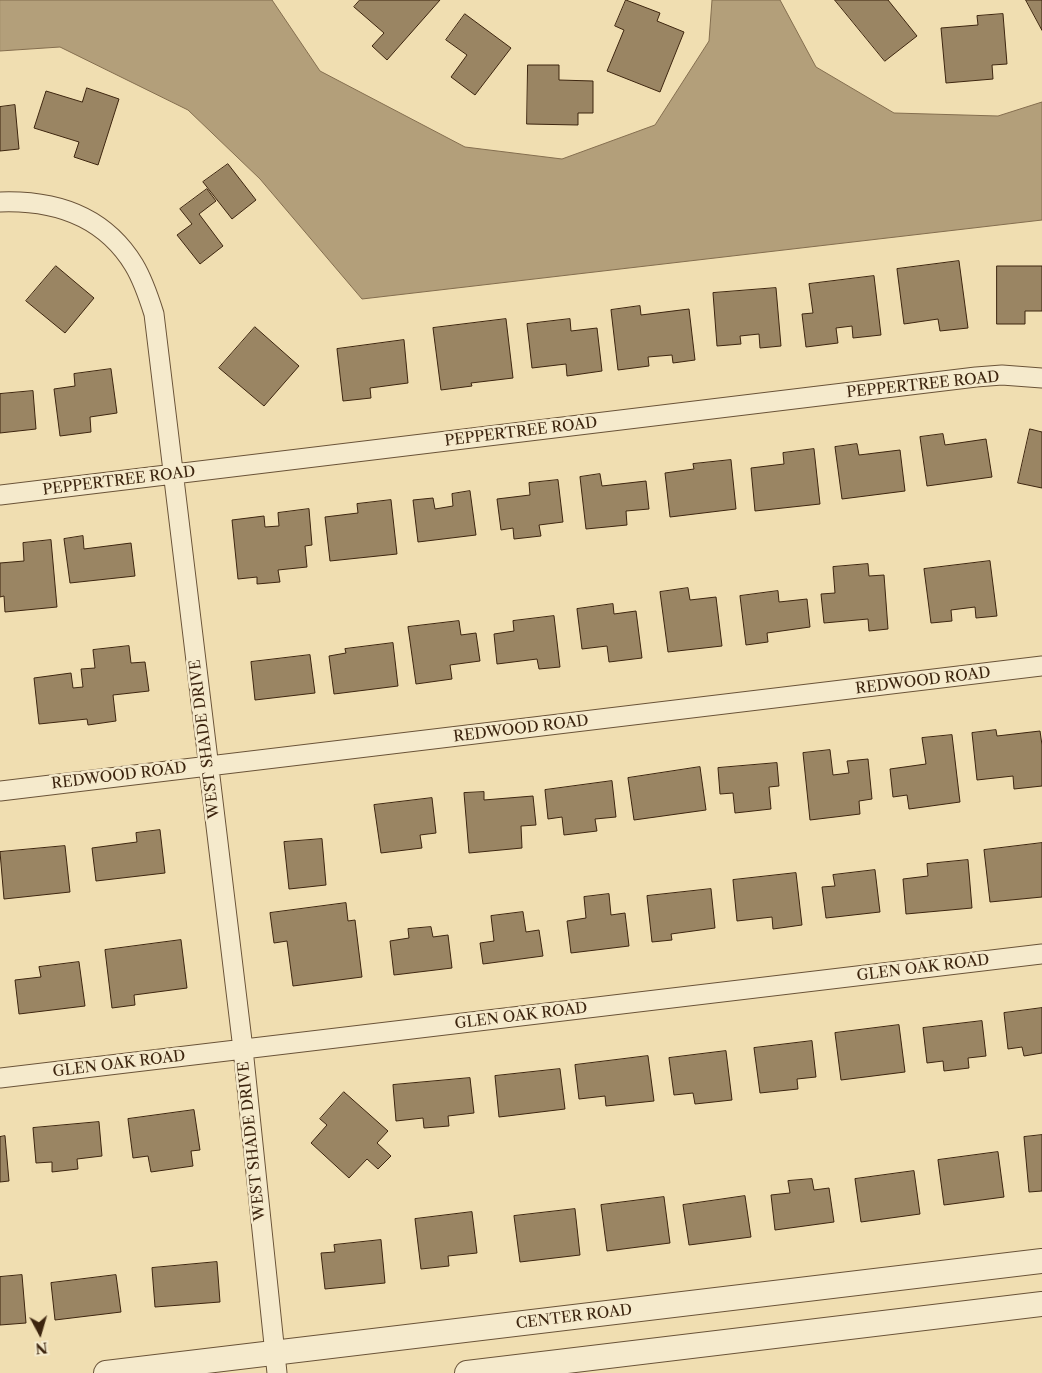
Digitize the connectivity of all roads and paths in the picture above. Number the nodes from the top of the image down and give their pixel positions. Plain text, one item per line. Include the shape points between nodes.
1 (0, 202) edge
2 (1042, 378) edge
3 (173, 475) junction
4 (0, 495) edge
5 (1042, 666) edge
6 (209, 766) junction
7 (0, 791) edge
8 (1042, 954) edge
9 (243, 1049) junction
10 (0, 1078) edge
11 (1042, 1261) edge
12 (1042, 1304) edge
13 (276, 1363) edge
14 (106, 1373) edge
15 (467, 1373) edge

1 - 3 street, WEST SHADE DRIVE via 47,204 69,211 96,224 116,241 134,265 154,314
2 - 3 street, PEPPERTREE ROAD via 976,377
3 - 4 street, PEPPERTREE ROAD
3 - 6 street, WEST SHADE DRIVE
5 - 6 street, REDWOOD ROAD
6 - 7 street, REDWOOD ROAD
6 - 9 street, WEST SHADE DRIVE
8 - 9 street, GLEN OAK ROAD
9 - 10 street, GLEN OAK ROAD
9 - 13 street, WEST SHADE DRIVE
11 - 13 street, CENTER ROAD
12 - 15 street
13 - 14 street, CENTER ROAD

